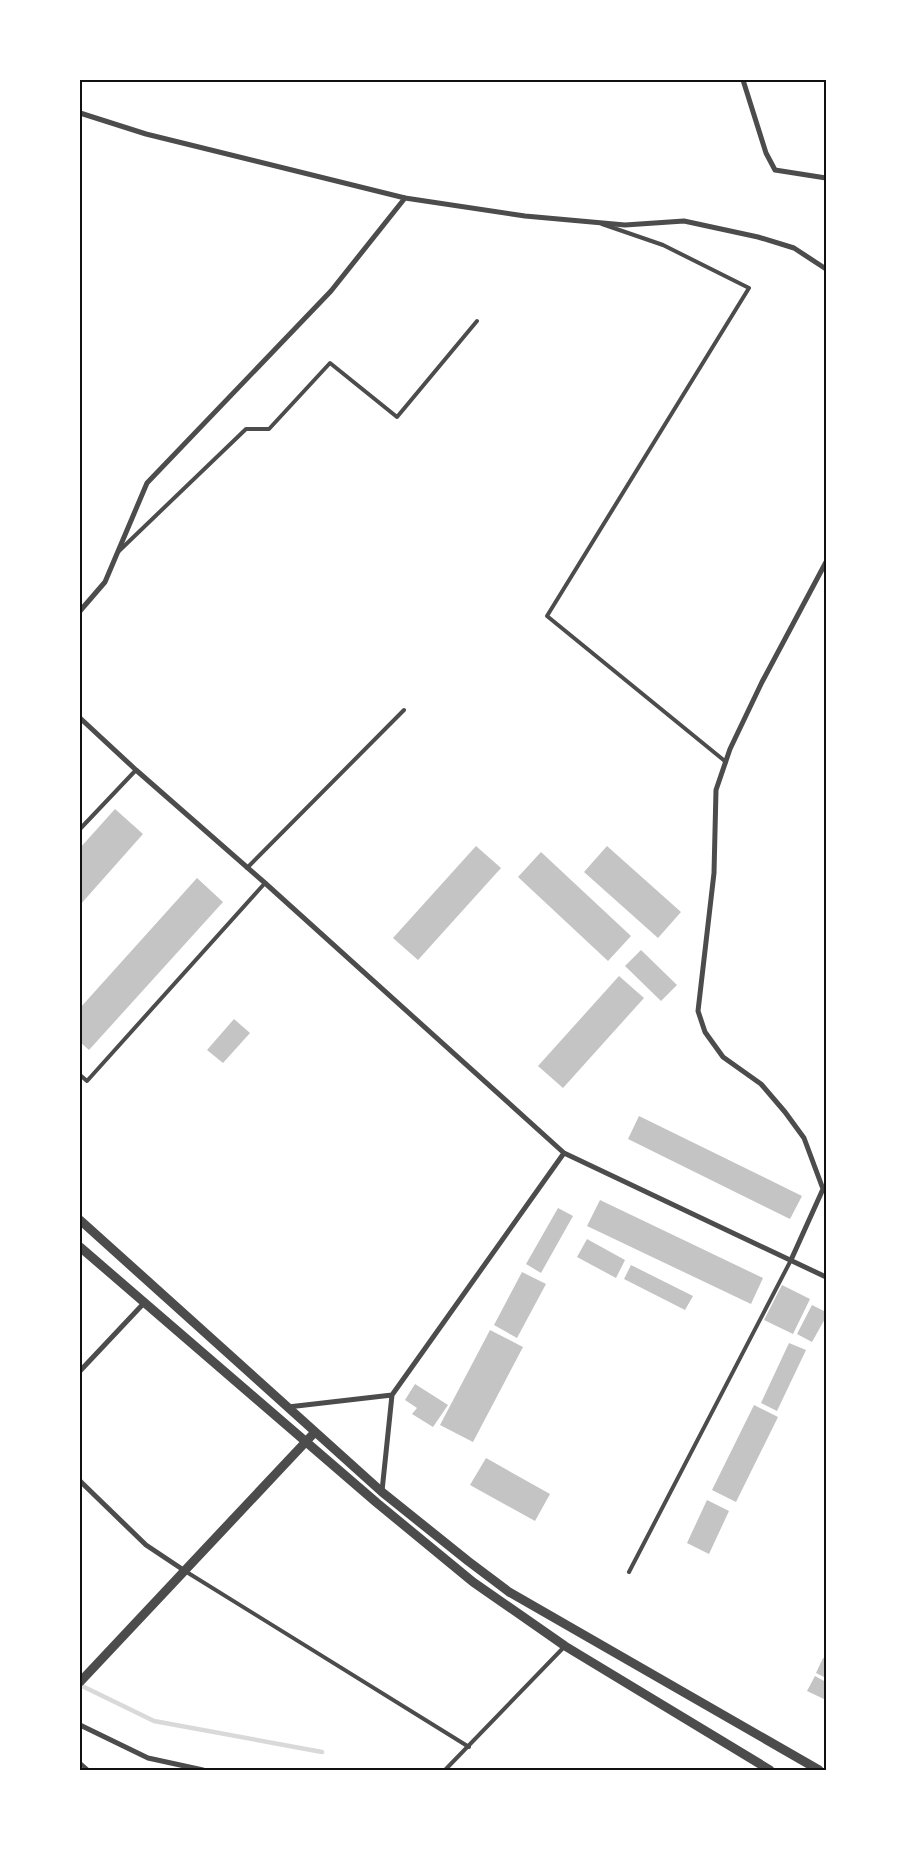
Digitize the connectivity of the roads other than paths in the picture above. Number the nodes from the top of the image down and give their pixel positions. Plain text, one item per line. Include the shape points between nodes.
1 (743, 80) edge
2 (80, 113) edge
3 (826, 178) edge
4 (405, 198) junction
5 (595, 222) junction
6 (826, 269) edge
7 (478, 321) dead end
8 (118, 552) junction
9 (826, 562) edge
10 (80, 610) edge
11 (404, 710) dead end
12 (80, 718) edge
13 (726, 762) junction
14 (136, 770) junction
15 (80, 828) edge
16 (247, 868) junction
17 (265, 883) junction
18 (80, 1075) edge
19 (564, 1152) junction
20 (80, 1220) edge
21 (80, 1247) edge
22 (791, 1260) junction
23 (826, 1277) edge
24 (144, 1302) junction
25 (80, 1371) edge
26 (392, 1395) junction
27 (288, 1407) junction
28 (315, 1432) junction
29 (306, 1442) junction
30 (80, 1481) edge
31 (382, 1492) junction
32 (185, 1571) junction
33 (629, 1572) dead end
34 (565, 1646) junction
35 (82, 1679) edge
36 (80, 1725) edge
37 (469, 1747) junction
38 (80, 1762) edge
39 (88, 1770) edge
40 (203, 1770) edge
41 (445, 1770) edge
42 (770, 1770) edge
43 (819, 1770) edge

1 - 3 street via 766,154 775,170
2 - 4 street via 146,134
4 - 5 street via 525,216
4 - 8 street via 331,291 147,483
5 - 6 street via 684,222 758,237 794,248
5 - 13 lane via 663,245 749,288 547,616
7 - 8 lane via 397,417 330,362 269,429 246,429
8 - 10 street via 105,582
9 - 13 street via 762,682
11 - 16 lane
12 - 14 street
13 - 22 street via 716,790 714,873 698,1011 705,1032 723,1057 761,1084 804,1138 820,1180 823,1189
14 - 15 lane
14 - 16 street
16 - 17 street
17 - 18 lane via 87,1081
17 - 19 street
19 - 22 street
19 - 26 street
20 - 27 street
21 - 24 street
22 - 23 street
22 - 33 lane
24 - 25 street
24 - 29 street
26 - 27 street
26 - 31 street
27 - 28 street
28 - 29 street
28 - 31 street
29 - 32 street
29 - 34 street via 473,1582
30 - 32 street via 146,1545
31 - 43 street via 509,1592
32 - 35 street
32 - 37 lane
34 - 37 lane
34 - 42 street
36 - 40 street via 148,1758
37 - 41 lane
38 - 39 lane

